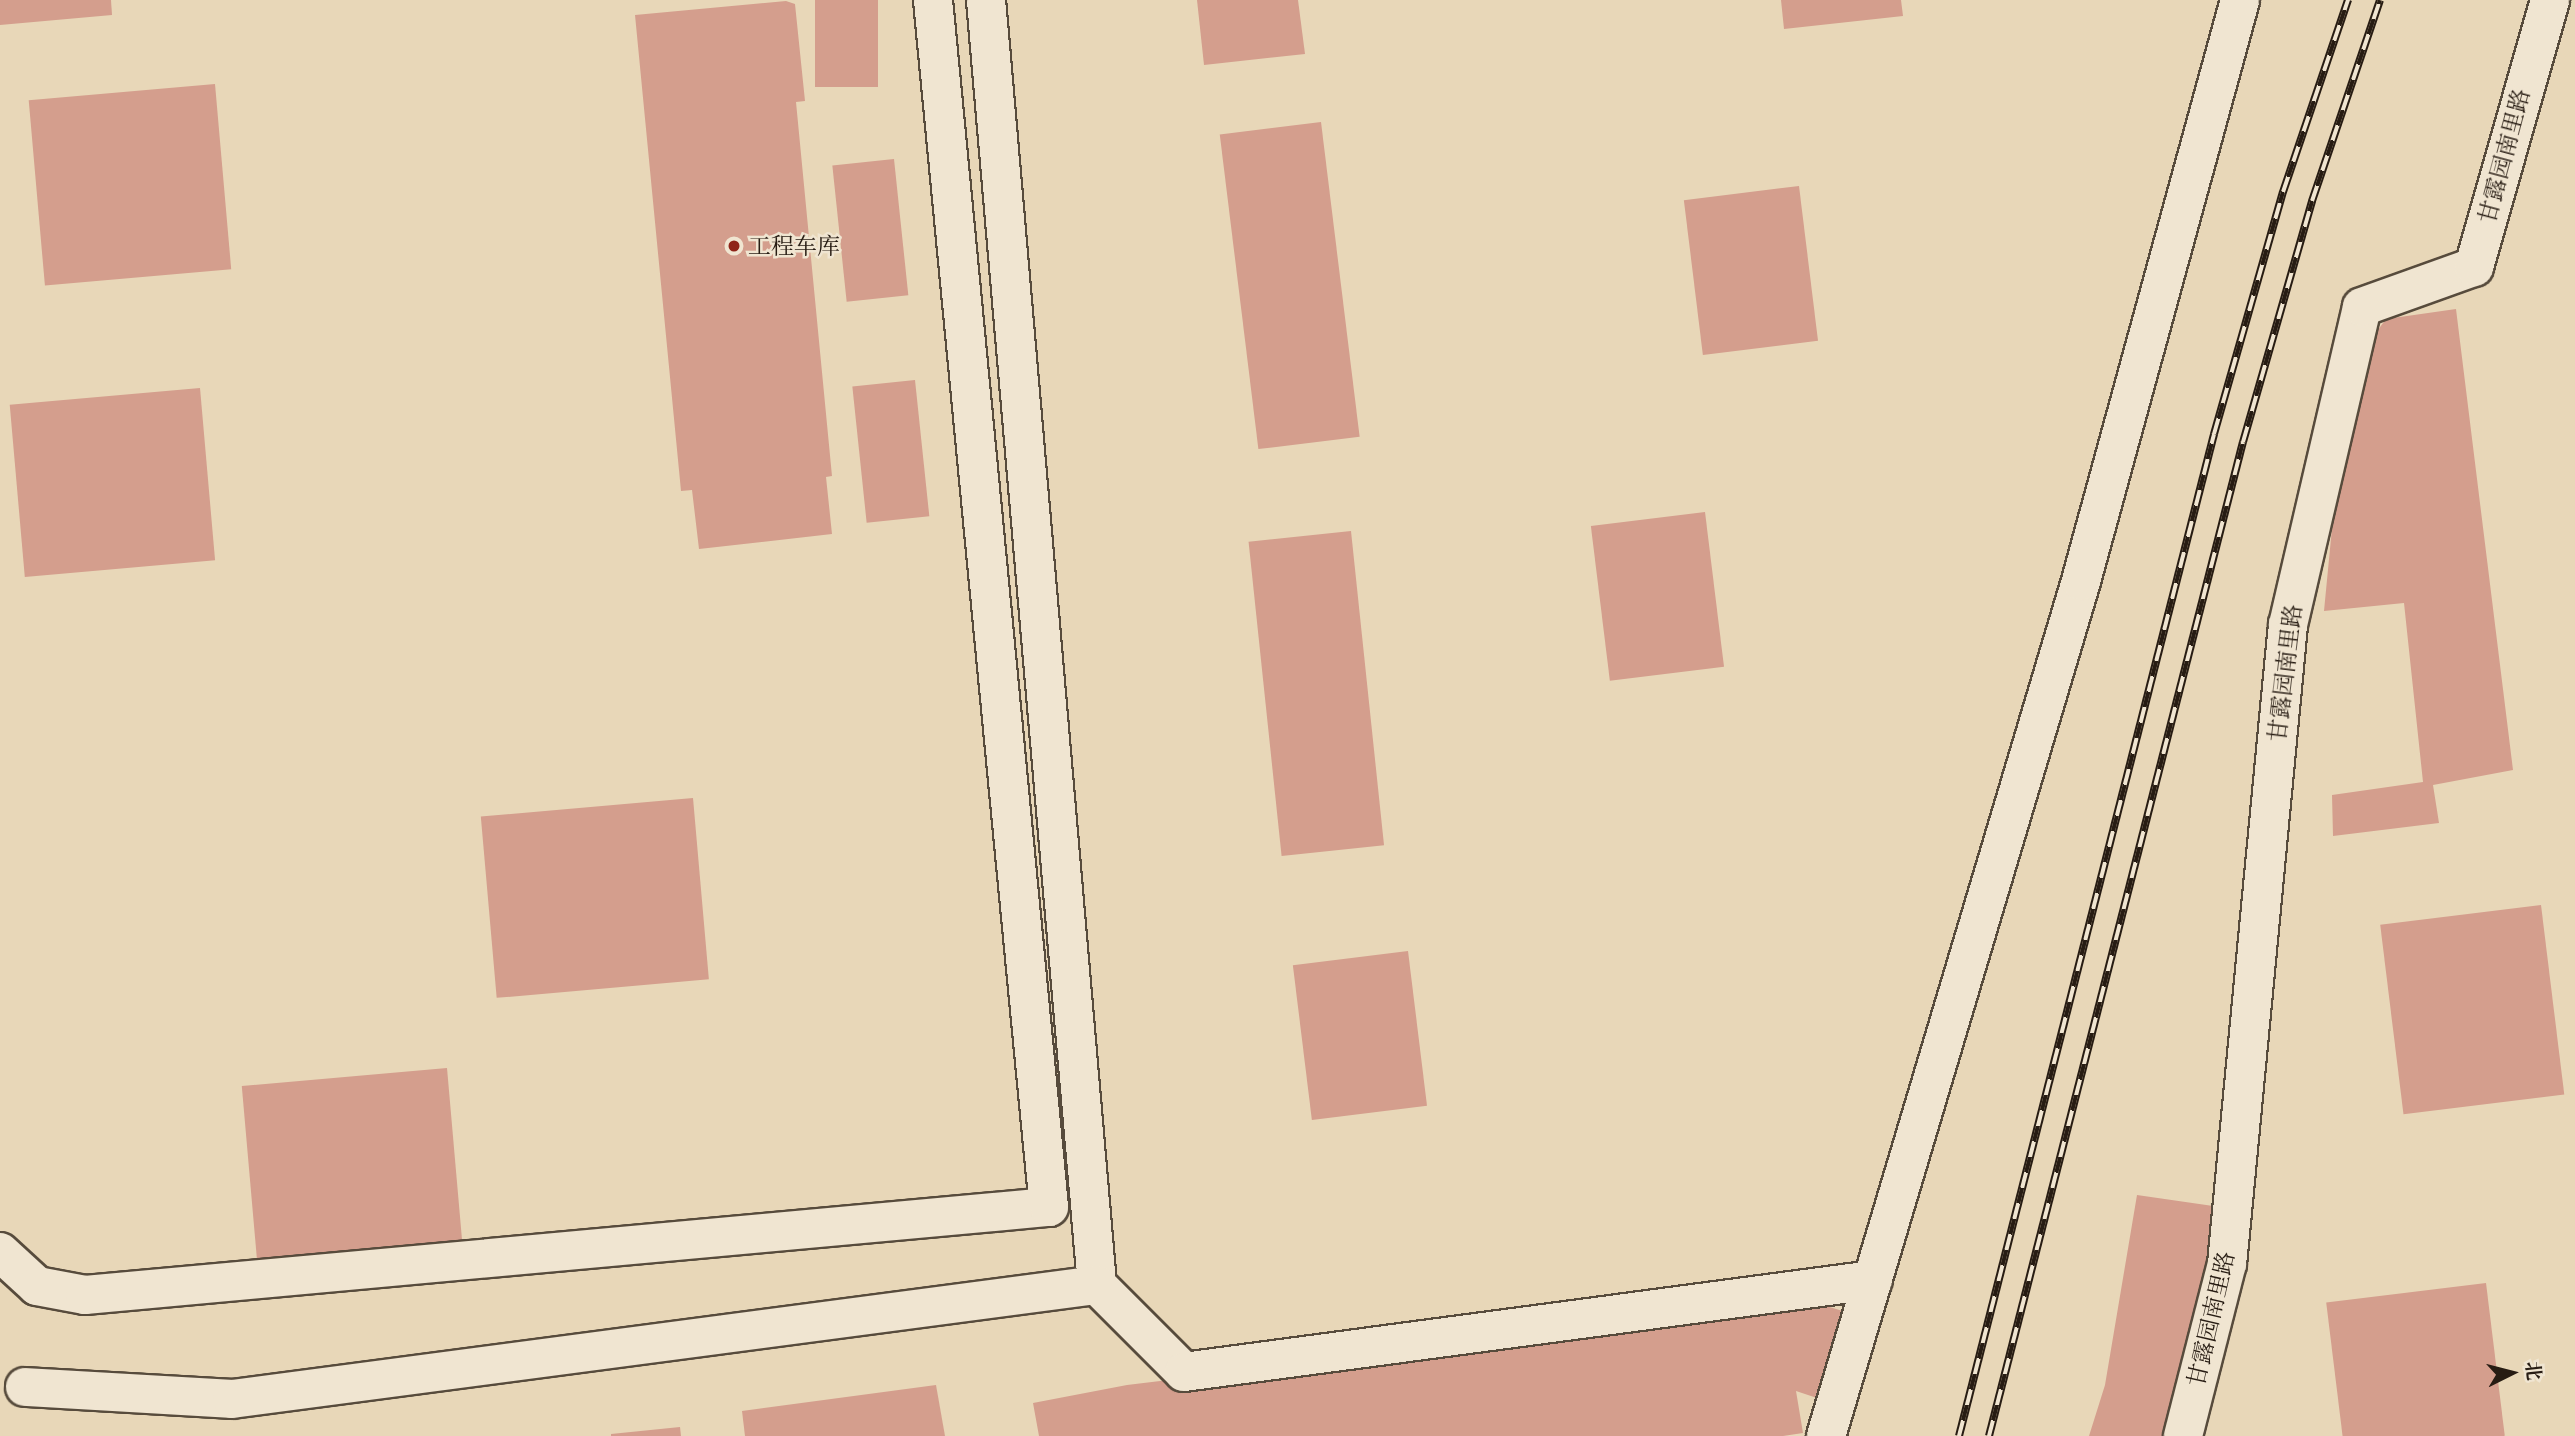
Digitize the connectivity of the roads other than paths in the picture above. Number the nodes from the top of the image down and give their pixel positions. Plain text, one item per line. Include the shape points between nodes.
1 (933, 0) edge
2 (986, 0) edge
3 (2240, 0) edge
4 (2550, 0) edge
5 (0, 1252) edge
6 (1873, 1280) junction
7 (1097, 1284) junction
8 (25, 1387) dead end
9 (1826, 1436) edge
10 (2183, 1436) edge

1 - 5 street via 1049,1207 85,1295 37,1286
2 - 7 street
3 - 6 street via 2081,582
4 - 10 street, 甘露园南里路 via 2474,267 2362,307 2288,625 2227,1264
6 - 7 street via 1184,1372
6 - 9 street
7 - 8 street via 232,1399

